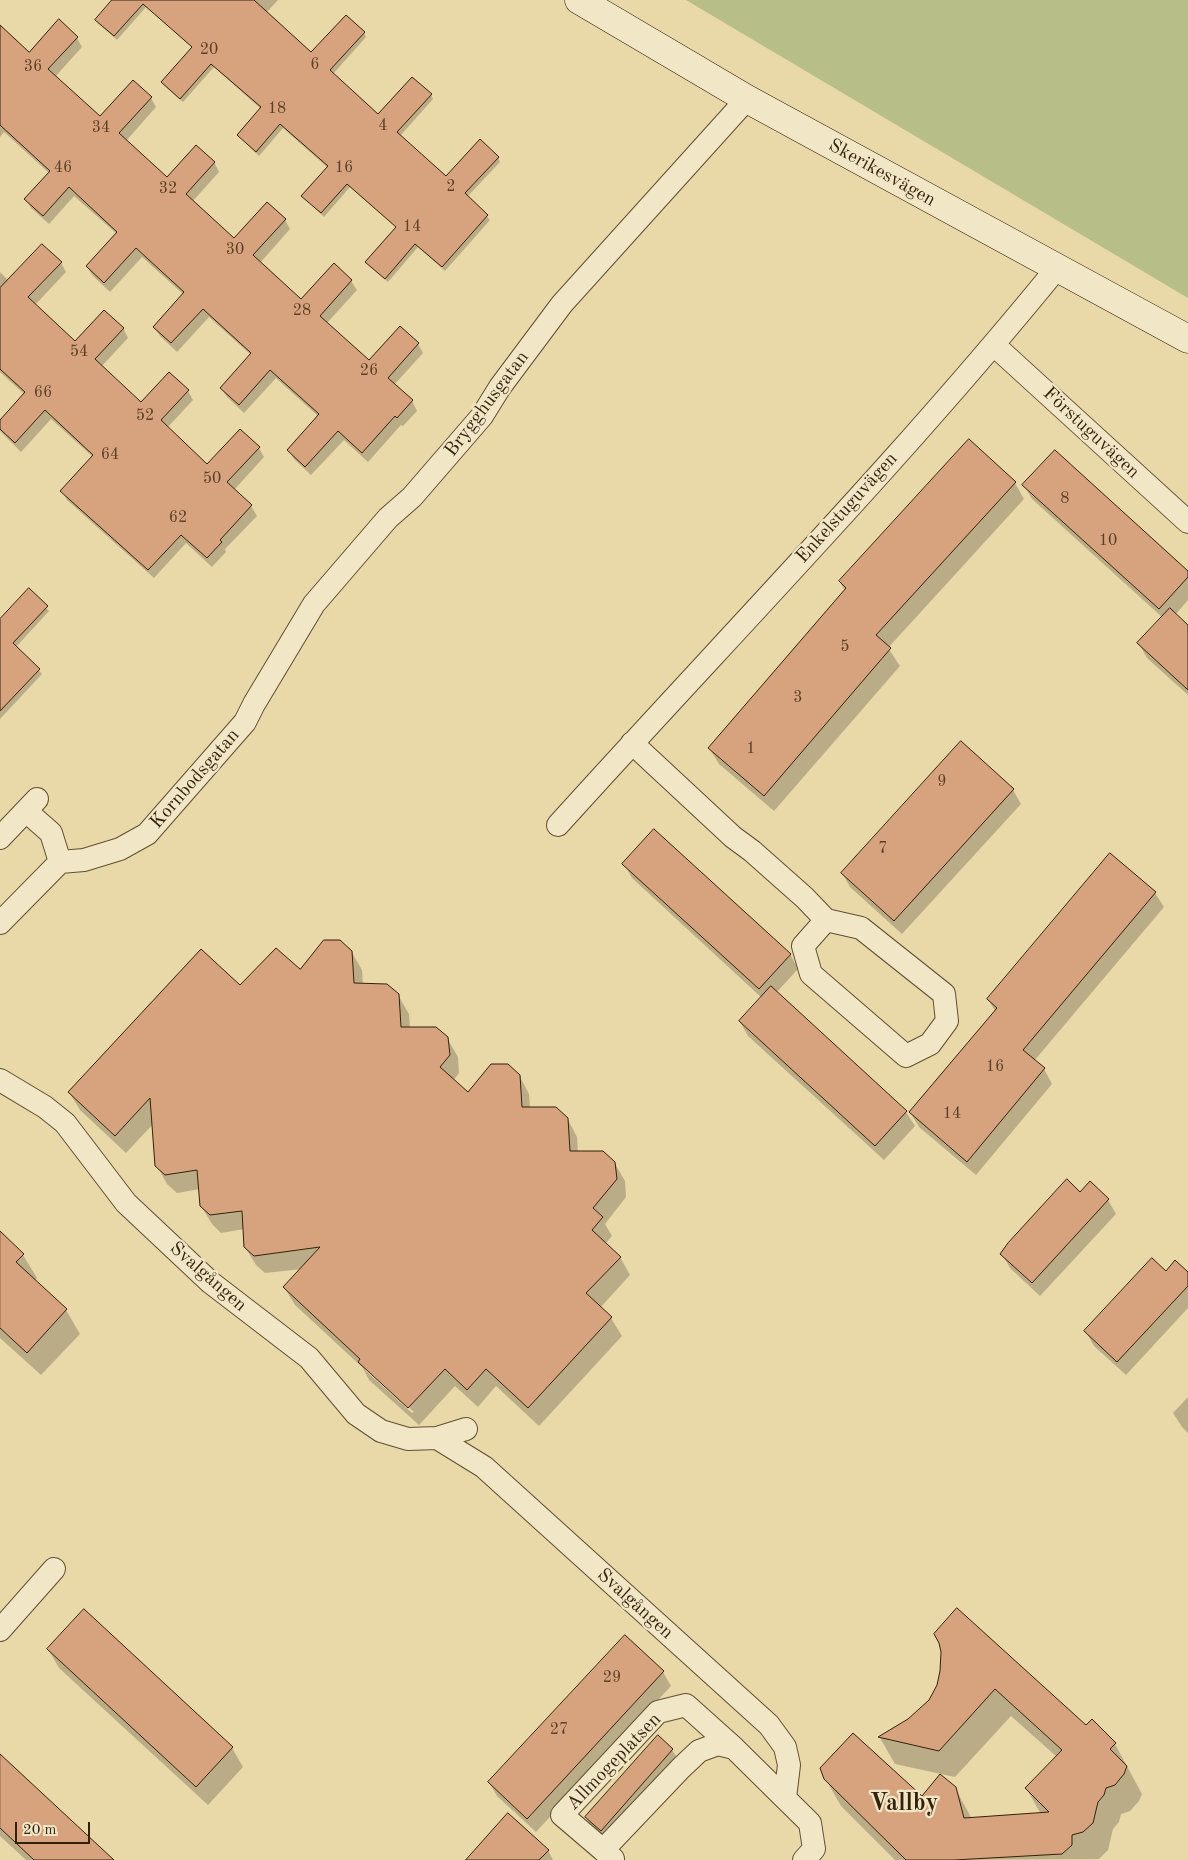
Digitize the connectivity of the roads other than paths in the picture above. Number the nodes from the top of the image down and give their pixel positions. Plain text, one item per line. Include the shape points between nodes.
1 (579, 0) edge
2 (747, 99) junction
3 (1057, 268) junction
4 (1188, 340) edge
5 (994, 345) junction
6 (1188, 522) edge
7 (245, 722) joint
8 (632, 743) junction
9 (558, 825) dead end
10 (0, 838) edge
11 (60, 862) junction
12 (826, 920) junction
13 (0, 923) edge
14 (0, 1080) edge
15 (466, 1429) dead end
16 (437, 1438) junction
17 (54, 1569) dead end
18 (0, 1630) edge
19 (734, 1748) junction
20 (785, 1798) junction
21 (608, 1855) edge
22 (804, 1860) edge

1 - 2 street, Skerikesvägen
2 - 3 street, Skerikesvägen
2 - 7 street, Brygghusgatan via 562,304 482,416 314,604
3 - 4 street, Skerikesvägen
3 - 5 street, Enkelstuguvägen
5 - 6 street, Förstuguvägen
5 - 8 street, Enkelstuguvägen
7 - 11 street, Kornbodsgatan via 147,834 120,849 84,860
8 - 9 street, Enkelstuguvägen
8 - 12 street
10 - 11 street via 31,805 51,832
11 - 13 street
12 - 12 street via 861,928 944,994 947,1021 930,1044 906,1056 811,974 803,946
14 - 16 street, Svalgången via 65,1123 126,1203 210,1282 309,1358 356,1414 381,1431 408,1438
15 - 16 street, Svalgången
16 - 20 street, Svalgången via 484,1467 769,1725 785,1747 789,1765
17 - 18 street
19 - 20 street, Allmogeplatsen
19 - 21 street, Allmogeplatsen via 718,1744 699,1750
19 - 21 street, Allmogeplatsen via 686,1705 658,1712 562,1815
20 - 22 street, Allmogeplatsen via 810,1823 814,1849

